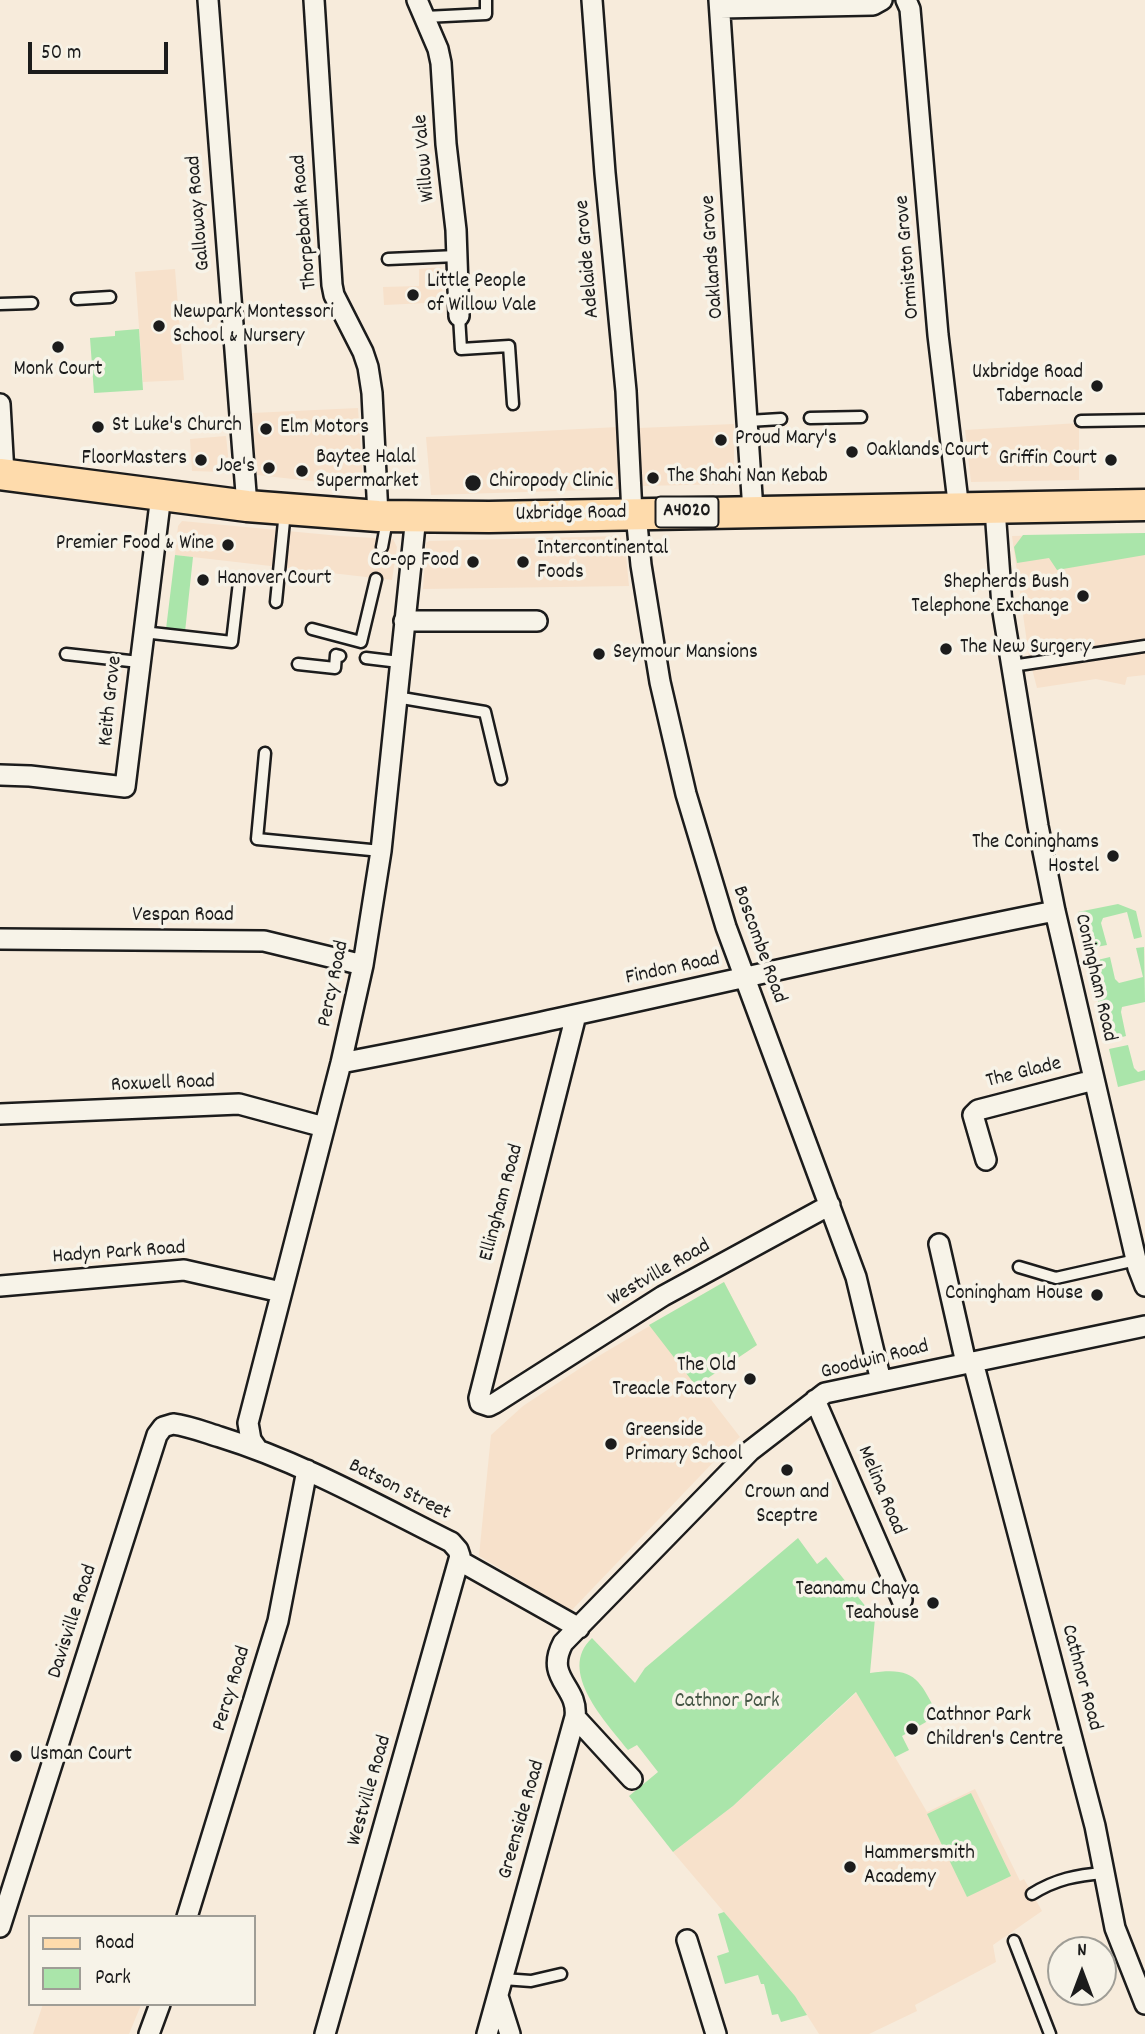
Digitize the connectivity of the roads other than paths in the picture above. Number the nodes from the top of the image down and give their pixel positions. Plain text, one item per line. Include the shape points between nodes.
1 (208, 0) edge
2 (314, 0) edge
3 (486, 0) edge
4 (592, 0) edge
5 (882, 0) edge
6 (906, 0) edge
7 (720, 4) edge
8 (421, 8) edge
9 (457, 256) junction
10 (388, 259) dead end
11 (110, 297) dead end
12 (77, 299) dead end
13 (32, 303) dead end
14 (0, 304) edge
15 (459, 316) joint
16 (0, 404) edge
17 (513, 404) dead end
18 (861, 417) dead end
19 (810, 418) dead end
20 (781, 419) dead end
21 (748, 421) junction
22 (1082, 421) dead end
23 (1145, 421) edge
24 (2, 474) edge
25 (161, 495) junction
26 (1145, 505) edge
27 (247, 506) junction
28 (285, 509) junction
29 (995, 509) junction
30 (959, 510) junction
31 (754, 511) junction
32 (634, 514) junction
33 (394, 516) junction
34 (382, 547) dead end
35 (376, 579) dead end
36 (239, 582) dead end
37 (276, 601) dead end
38 (404, 621) junction
39 (537, 621) dead end
40 (312, 629) dead end
41 (143, 632) junction
42 (1145, 646) edge
43 (66, 653) dead end
44 (340, 656) dead end
45 (366, 658) dead end
46 (139, 662) junction
47 (400, 662) junction
48 (298, 664) dead end
49 (1012, 666) junction
50 (396, 697) junction
51 (265, 752) dead end
52 (0, 775) edge
53 (501, 779) dead end
54 (380, 851) junction
55 (1055, 911) junction
56 (0, 939) edge
57 (363, 965) junction
58 (744, 978) junction
59 (576, 1014) junction
60 (341, 1063) junction
61 (1094, 1080) junction
62 (0, 1114) edge
63 (324, 1127) junction
64 (986, 1160) dead end
65 (830, 1205) junction
66 (939, 1244) dead end
67 (1019, 1266) dead end
68 (1141, 1270) edge
69 (0, 1286) edge
70 (281, 1292) junction
71 (1145, 1326) edge
72 (969, 1362) junction
73 (881, 1381) junction
74 (816, 1400) junction
75 (480, 1404) joint
76 (258, 1450) junction
77 (307, 1470) junction
78 (460, 1561) junction
79 (902, 1600) dead end
80 (579, 1628) junction
81 (575, 1717) junction
82 (632, 1779) dead end
83 (1104, 1873) junction
84 (1032, 1894) dead end
85 (188, 1915) edge
86 (0, 1927) edge
87 (687, 1940) dead end
88 (1014, 1941) dead end
89 (561, 1974) dead end
90 (500, 1987) junction
91 (1145, 2004) edge
92 (159, 2006) edge
93 (149, 2034) edge
94 (325, 2034) edge
95 (487, 2034) edge
96 (510, 2034) edge
97 (716, 2034) edge
98 (1050, 2034) edge

1 - 27 street, Galloway Road
2 - 33 street, Thorpebank Road via 332,285 368,367
3 - 8 lane via 486,14
4 - 32 street, Adelaide Grove
5 - 7 street via 873,5
6 - 30 street, Ormiston Grove
7 - 21 street, Oaklands Grove
8 - 9 street, Willow Vale via 441,63
9 - 10 lane
9 - 15 street, Willow Vale
11 - 12 lane
13 - 14 lane
15 - 17 lane via 461,349 509,346
16 - 24 street
18 - 19 lane
20 - 21 lane
21 - 31 street, Oaklands Grove
22 - 23 lane
24 - 25 main road, Uxbridge Road / A4020
25 - 27 main road, Uxbridge Road / A4020
25 - 41 street, Keith Grove
26 - 29 main road, Uxbridge Road / A4020
27 - 28 main road, Uxbridge Road / A4020
28 - 33 main road, Uxbridge Road / A4020
28 - 37 lane
29 - 30 main road, Uxbridge Road / A4020
29 - 49 street, Coningham Road
30 - 31 main road, Uxbridge Road / A4020
31 - 32 main road, Uxbridge Road / A4020
32 - 33 main road, Uxbridge Road / A4020
32 - 58 street, Boscombe Road via 673,744
33 - 34 lane
33 - 38 street, Percy Road
35 - 40 lane via 361,642
36 - 41 lane via 232,642
38 - 39 street
38 - 47 street, Percy Road
41 - 46 street, Keith Grove
42 - 49 lane
43 - 46 lane
44 - 48 lane via 336,655 335,668
45 - 47 lane
46 - 52 street, Keith Grove via 125,787
47 - 50 street, Percy Road
49 - 55 street, Coningham Road
50 - 53 lane via 485,712
50 - 54 street, Percy Road
51 - 54 lane via 257,839
54 - 57 street, Percy Road
55 - 58 street, Findon Road
55 - 61 street, Coningham Road
56 - 57 street, Vespan Road via 264,941
57 - 60 street, Percy Road
58 - 59 street, Findon Road
58 - 65 street, Boscombe Road
59 - 60 street, Findon Road
59 - 75 street, Ellingham Road
60 - 63 street, Percy Road
61 - 64 street, The Glade via 978,1110 972,1115
61 - 68 street, Coningham Road
62 - 63 street, Roxwell Road via 239,1104
63 - 70 street, Percy Road
65 - 73 street, Boscombe Road via 856,1276
65 - 75 street, Westville Road via 663,1296 495,1403
66 - 72 street, Cathnor Road
67 - 68 lane via 1056,1278
69 - 70 street, Hadyn Park Road via 192,1270
70 - 76 street, Percy Road via 248,1423
71 - 72 street, Goodwin Road
72 - 73 street, Goodwin Road
72 - 83 street, Cathnor Road
73 - 74 street, Goodwin Road via 825,1393
74 - 79 street, Melina Road
74 - 80 street, Goodwin Road via 750,1451
76 - 77 street, Batson Street
76 - 86 street, Davisville Road via 173,1423 157,1435
77 - 78 street, Batson Street via 451,1542
77 - 85 street, Percy Road via 278,1621
78 - 80 street, Batson Street
78 - 94 street, Westville Road
80 - 81 street via 563,1643 556,1666 573,1698
81 - 82 street
81 - 90 street, Greenside Road
83 - 84 lane via 1070,1876
83 - 91 street, Cathnor Road via 1115,1928
87 - 97 street
88 - 98 lane
89 - 90 lane
90 - 95 street, Greenside Road
90 - 96 street
92 - 93 street

